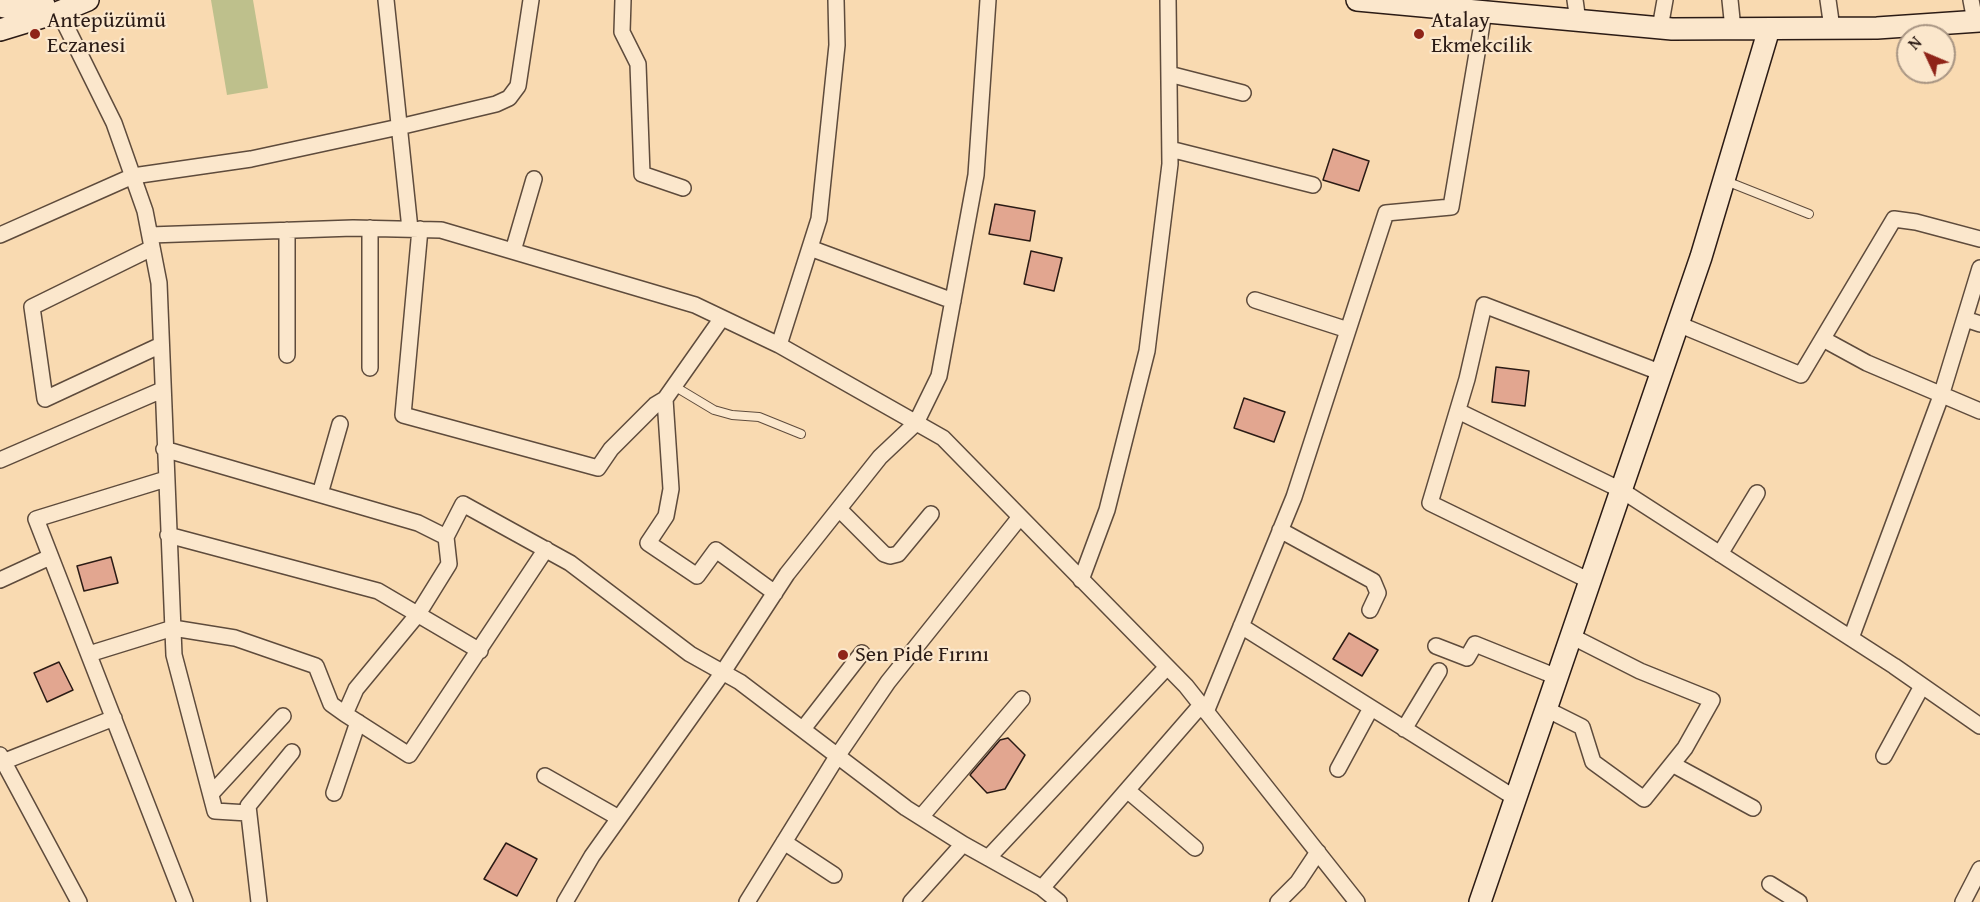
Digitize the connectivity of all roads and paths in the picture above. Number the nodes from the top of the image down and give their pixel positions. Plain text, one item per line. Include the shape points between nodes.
1 (88, 0) edge
2 (386, 0) edge
3 (531, 0) edge
4 (623, 0) edge
5 (836, 0) edge
6 (988, 0) edge
7 (1168, 0) edge
8 (1357, 0) edge
9 (1665, 0) edge
10 (1730, 0) edge
11 (1828, 0) edge
12 (1971, 0) edge
13 (0, 6) edge
14 (64, 6) edge
15 (1511, 7) edge
16 (1576, 10) edge
17 (1484, 12) junction
18 (1978, 21) edge
19 (1660, 28) junction
20 (1832, 28) junction
21 (1733, 29) junction
22 (1769, 29) junction
23 (0, 30) edge
24 (1169, 74) junction
25 (1243, 93) dead end
26 (399, 127) junction
27 (1170, 149) junction
28 (132, 176) junction
29 (534, 179) dead end
30 (1726, 181) junction
31 (1313, 185) dead end
32 (683, 188) dead end
33 (1809, 214) dead end
34 (370, 228) junction
35 (415, 229) junction
36 (287, 230) junction
37 (0, 235) edge
38 (1980, 238) edge
39 (151, 242) junction
40 (810, 248) junction
41 (513, 251) junction
42 (1980, 268) edge
43 (1255, 300) dead end
44 (953, 301) junction
45 (722, 318) junction
46 (1965, 319) junction
47 (1678, 324) junction
48 (1980, 324) edge
49 (1348, 330) junction
50 (1823, 339) junction
51 (161, 345) junction
52 (779, 345) junction
53 (287, 355) dead end
54 (370, 368) dead end
55 (1662, 373) junction
56 (162, 390) junction
57 (670, 392) junction
58 (1941, 396) junction
59 (1458, 411) junction
60 (1980, 411) edge
61 (916, 423) junction
62 (340, 424) dead end
63 (801, 434) dead end
64 (164, 449) junction
65 (0, 460) edge
66 (166, 479) junction
67 (1621, 490) junction
68 (1757, 493) dead end
69 (320, 494) junction
70 (839, 509) junction
71 (931, 514) dead end
72 (1020, 517) junction
73 (1280, 530) junction
74 (168, 535) junction
75 (446, 537) junction
76 (546, 549) junction
77 (1720, 554) junction
78 (50, 557) junction
79 (0, 579) edge
80 (1081, 580) junction
81 (1590, 581) junction
82 (775, 593) junction
83 (1370, 610) dead end
84 (418, 614) junction
85 (1241, 626) junction
86 (173, 628) junction
87 (1571, 636) junction
88 (1851, 638) junction
89 (1436, 646) dead end
90 (480, 651) junction
91 (862, 653) dead end
92 (89, 654) junction
93 (1167, 667) junction
94 (1439, 671) dead end
95 (723, 672) junction
96 (1557, 677) junction
97 (1922, 686) junction
98 (1022, 699) dead end
99 (1204, 708) junction
100 (1371, 708) junction
101 (1546, 708) junction
102 (283, 716) dead end
103 (114, 718) junction
104 (352, 718) junction
105 (1980, 726) edge
106 (803, 729) junction
107 (1404, 729) junction
108 (292, 752) dead end
109 (838, 755) junction
110 (1884, 756) dead end
111 (1, 760) edge
112 (1672, 764) junction
113 (1338, 768) dead end
114 (545, 776) dead end
115 (1127, 790) junction
116 (334, 793) dead end
117 (211, 794) junction
118 (1515, 798) junction
119 (1753, 808) dead end
120 (248, 813) junction
121 (921, 817) junction
122 (620, 818) junction
123 (784, 842) junction
124 (963, 843) junction
125 (1195, 848) dead end
126 (1318, 852) junction
127 (988, 858) junction
128 (1980, 869) edge
129 (834, 875) dead end
130 (1770, 884) dead end
131 (1042, 888) junction
132 (1970, 898) edge
133 (80, 902) edge
134 (185, 902) edge
135 (259, 902) edge
136 (565, 902) edge
137 (747, 902) edge
138 (911, 902) edge
139 (1059, 902) edge
140 (1278, 902) edge
141 (1357, 902) edge
142 (1479, 902) edge
143 (1799, 902) edge

1 - 14 main road
2 - 26 street
3 - 26 street via 518,86 509,98
4 - 32 street via 622,32 638,64 642,174
5 - 40 street via 837,45 819,219
6 - 44 street via 976,175
7 - 24 street
8 - 17 main road
9 - 19 street
10 - 21 street
11 - 20 street
12 - 18 street
13 - 14 main road via 20,10
14 - 23 main road
14 - 28 street
15 - 16 main road
15 - 17 main road
16 - 19 main road
17 - 49 street via 1451,207 1386,213
18 - 20 main road
19 - 21 main road
20 - 22 main road
21 - 22 main road
22 - 30 main road
24 - 25 street
24 - 27 street
26 - 28 street via 251,159
26 - 35 street
27 - 31 street
27 - 80 street via 1147,351 1107,510
28 - 37 street
28 - 39 street
29 - 41 street
30 - 33 lane
30 - 47 main road
34 - 35 street
34 - 36 street
34 - 54 street
35 - 41 street via 441,230
35 - 57 street via 403,415 598,468 611,449
36 - 39 street
36 - 53 street
38 - 50 street via 1894,219
39 - 51 street via 159,283
39 - 51 street via 32,307 45,399
40 - 44 street
40 - 52 street
41 - 45 street via 695,305
42 - 46 street
43 - 49 street
44 - 61 street via 939,376
45 - 52 street
45 - 57 street
46 - 48 street
46 - 58 street
47 - 50 street via 1801,375
47 - 55 main road
49 - 73 street
50 - 58 street
51 - 56 street
52 - 61 street
55 - 59 street via 1484,305
55 - 67 main road
56 - 64 street
56 - 65 street
57 - 63 lane via 714,410 759,417
57 - 82 street via 670,489 666,516 648,543 697,576 716,550
58 - 60 street
58 - 88 street
59 - 67 street
59 - 81 street via 1430,503
61 - 70 street via 880,457
61 - 72 street via 943,438
62 - 69 street
64 - 66 street
64 - 69 street
66 - 74 street
66 - 78 street via 36,519
67 - 77 street
67 - 81 main road
68 - 77 street
69 - 75 street via 418,523
70 - 71 street via 890,556 898,554
70 - 82 street
72 - 80 street
72 - 109 street via 888,682
73 - 83 street via 1373,581 1378,593
73 - 85 street
74 - 84 street via 378,591
74 - 86 street
75 - 76 street via 463,504
75 - 84 street via 449,564
76 - 90 street
76 - 95 street via 690,654
77 - 88 street
78 - 79 street
78 - 92 street
80 - 93 street
81 - 87 main road
82 - 95 street
84 - 90 street
84 - 104 street via 356,689
85 - 99 street
85 - 100 street
86 - 92 street
86 - 104 street via 234,638 316,666 331,704
86 - 117 street via 174,655
87 - 96 main road
87 - 112 street via 1712,700
88 - 97 street
89 - 96 street via 1467,658 1475,645
90 - 104 street via 409,755
91 - 106 street
92 - 103 street
93 - 99 street
93 - 127 street
94 - 107 street
95 - 106 street
95 - 122 street
96 - 101 main road
97 - 105 street
97 - 110 street
98 - 121 street
99 - 115 street
99 - 126 street
100 - 107 street
100 - 113 street
101 - 112 street via 1582,727 1593,762 1644,799
101 - 118 main road
102 - 117 street
103 - 111 street
103 - 134 street
104 - 116 street
106 - 109 street
107 - 118 street
108 - 120 street via 248,806
109 - 121 street
109 - 123 street
111 - 133 street
112 - 119 street
114 - 122 street
115 - 125 street
115 - 131 street
117 - 120 street via 215,811
118 - 142 main road
120 - 135 street
121 - 124 street
122 - 136 street
123 - 129 street
123 - 137 street
124 - 127 street
124 - 138 street
126 - 140 street via 1298,882
126 - 141 street
127 - 131 street
128 - 132 street
130 - 143 street
131 - 139 street

